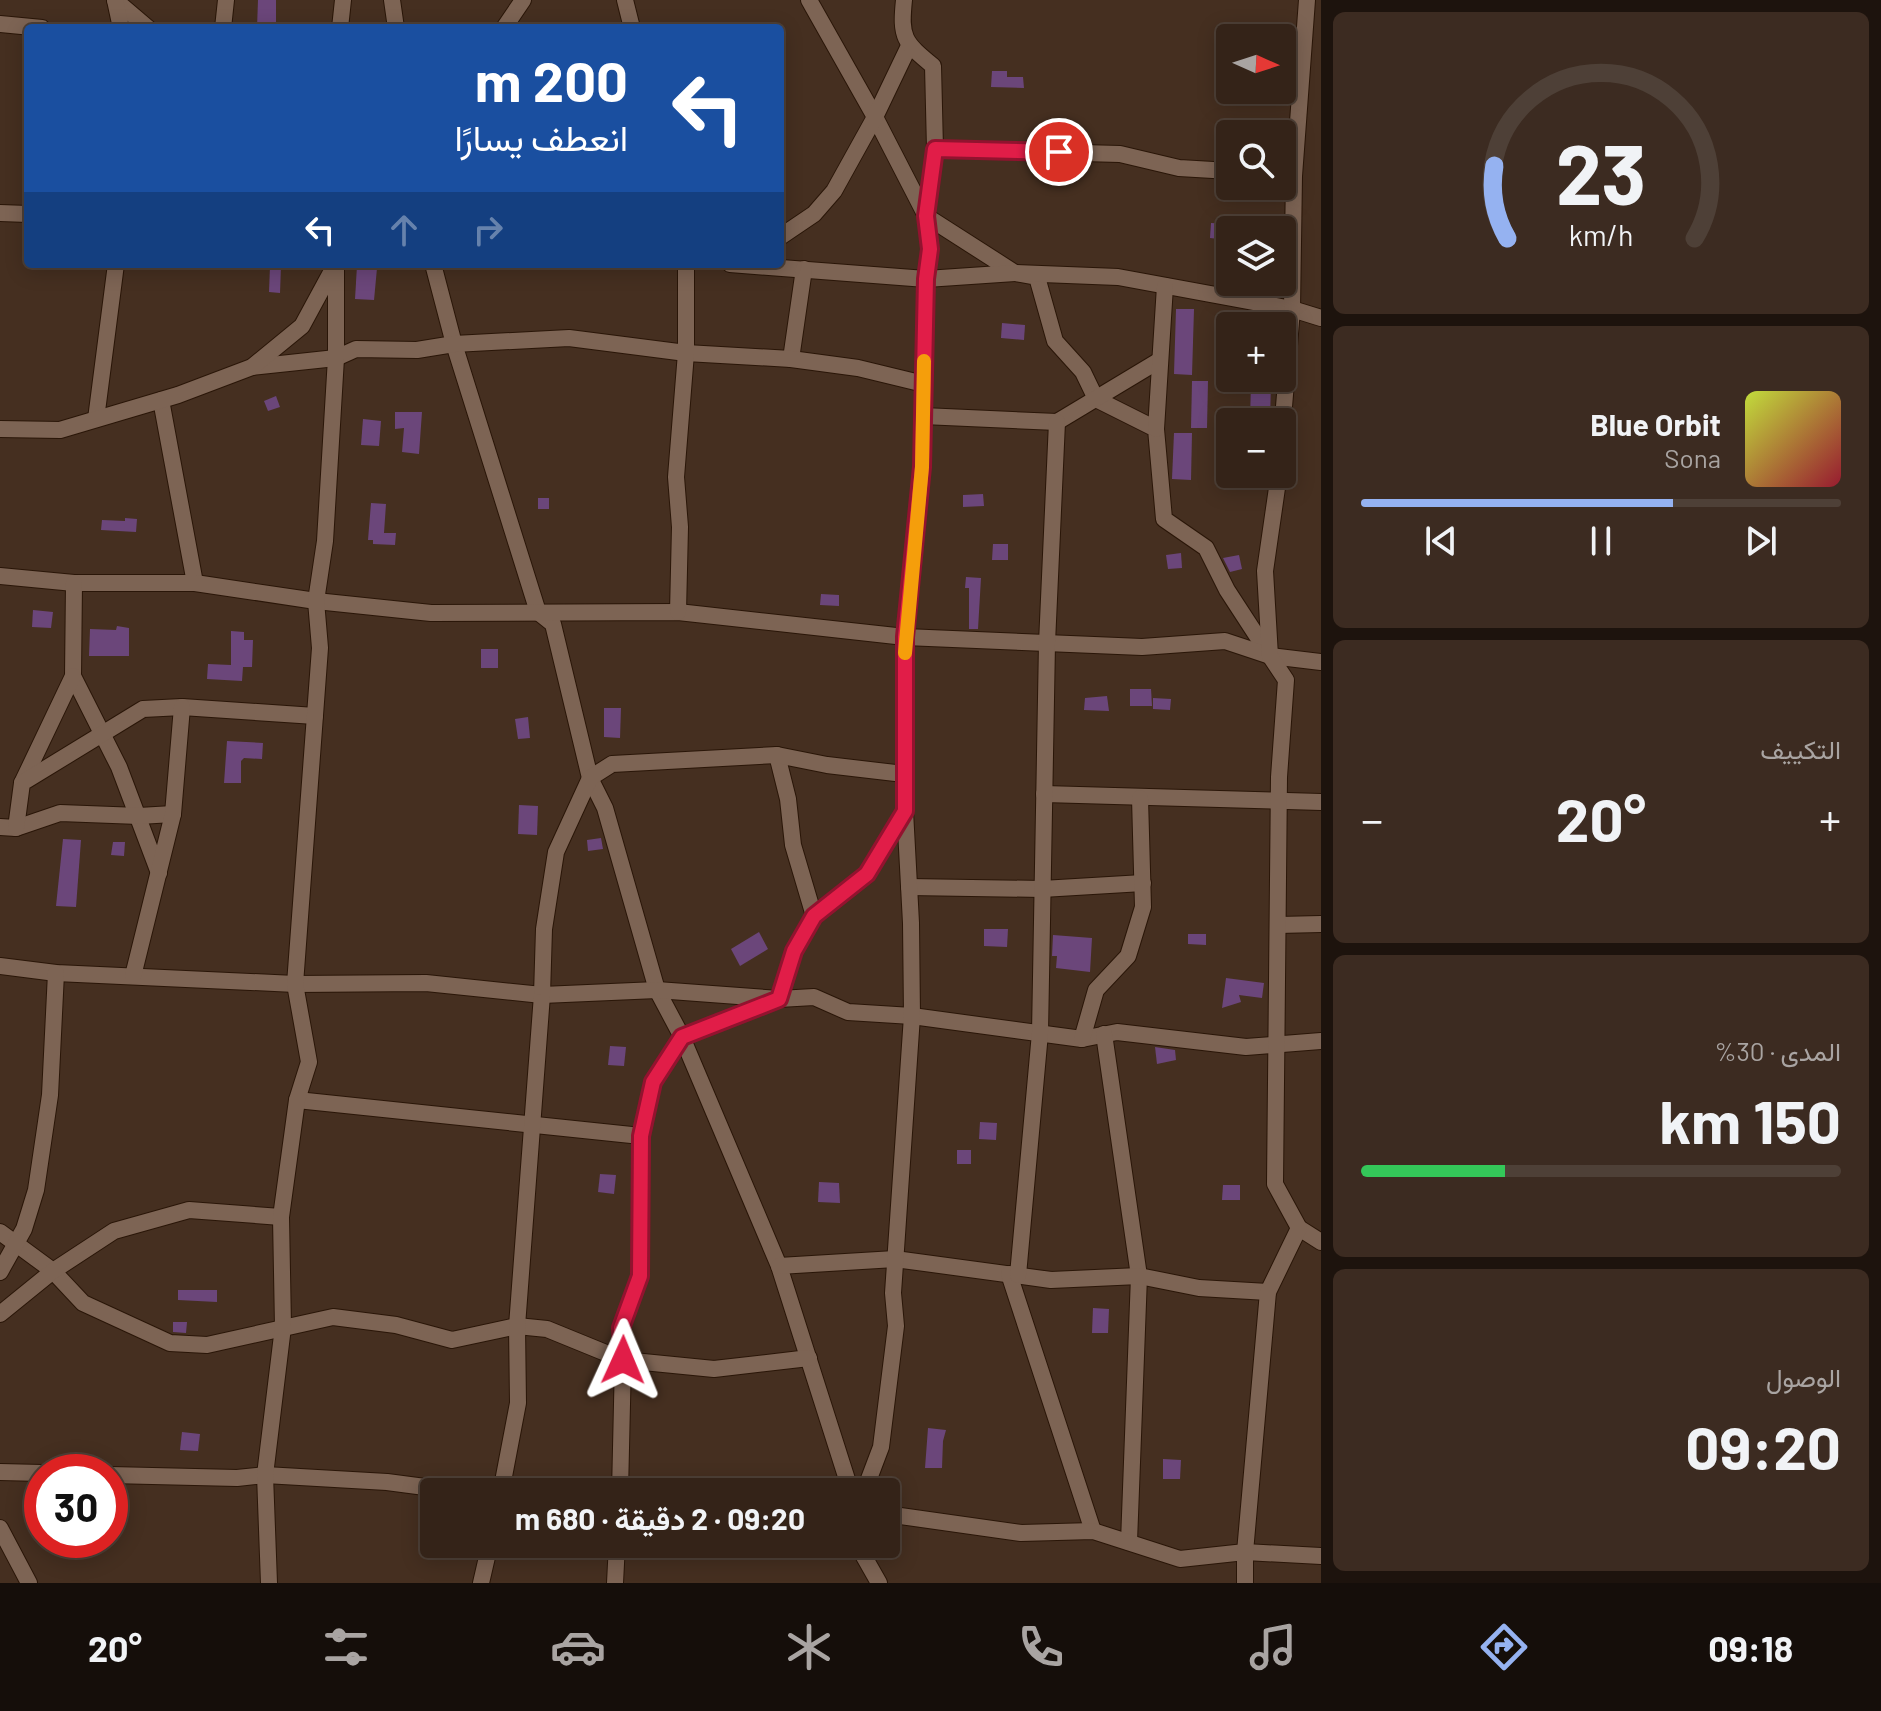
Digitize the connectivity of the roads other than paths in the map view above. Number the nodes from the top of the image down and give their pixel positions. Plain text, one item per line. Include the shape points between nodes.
1 (226, 0) edge
2 (343, 0) edge
3 (392, 0) edge
4 (523, 0) edge
5 (625, 0) edge
6 (809, 0) edge
7 (904, 0) edge
8 (1307, 0) edge
9 (0, 24) edge
10 (120, 24) edge
11 (143, 24) edge
12 (223, 24) edge
13 (340, 24) edge
14 (395, 24) edge
15 (507, 24) edge
16 (631, 24) edge
17 (24, 26) edge
18 (909, 46) junction
19 (875, 117) junction
20 (1294, 120) edge
21 (935, 149) junction
22 (1216, 170) edge
23 (1289, 200) edge
24 (0, 213) edge
25 (24, 214) edge
26 (926, 216) junction
27 (784, 234) edge
28 (115, 268) edge
29 (334, 268) edge
30 (336, 268) edge
31 (434, 268) edge
32 (686, 268) edge
33 (784, 268) edge
34 (804, 269) junction
35 (1015, 273) junction
36 (926, 279) junction
37 (1165, 286) junction
38 (1292, 309) junction
39 (1321, 318) edge
40 (454, 344) junction
41 (686, 353) junction
42 (336, 358) junction
43 (791, 359) junction
44 (1160, 360) junction
45 (252, 367) junction
46 (924, 384) junction
47 (1096, 399) junction
48 (161, 400) junction
49 (1284, 408) edge
50 (923, 416) junction
51 (96, 419) junction
52 (1057, 422) junction
53 (0, 429) edge
54 (1156, 429) junction
55 (1277, 488) edge
56 (0, 576) edge
57 (74, 583) junction
58 (195, 583) junction
59 (316, 601) junction
60 (538, 612) junction
61 (678, 612) junction
62 (905, 637) junction
63 (1047, 643) junction
64 (1270, 656) junction
65 (1321, 662) edge
66 (73, 676) junction
67 (182, 707) junction
68 (315, 716) junction
69 (104, 733) junction
70 (777, 755) junction
71 (904, 774) junction
72 (590, 778) junction
73 (22, 783) junction
74 (1044, 794) junction
75 (1140, 798) junction
76 (1279, 799) junction
77 (1321, 802) edge
78 (905, 811) junction
79 (173, 814) junction
80 (139, 816) junction
81 (8, 827) edge
82 (159, 873) junction
83 (1143, 883) junction
84 (909, 887) junction
85 (1042, 889) junction
86 (814, 916) junction
87 (1321, 924) edge
88 (1278, 925) junction
89 (0, 966) edge
90 (56, 973) junction
91 (133, 976) junction
92 (295, 984) junction
93 (657, 990) junction
94 (542, 995) junction
95 (779, 999) junction
96 (912, 1016) junction
97 (1040, 1033) junction
98 (1104, 1034) junction
99 (682, 1037) junction
100 (1082, 1039) junction
101 (1321, 1041) edge
102 (1278, 1043) junction
103 (297, 1100) junction
104 (531, 1124) junction
105 (641, 1136) junction
106 (281, 1217) junction
107 (1299, 1228) junction
108 (0, 1232) edge
109 (1321, 1242) edge
110 (16, 1243) junction
111 (895, 1259) junction
112 (779, 1266) junction
113 (53, 1271) junction
114 (0, 1272) edge
115 (1014, 1275) junction
116 (1139, 1276) junction
117 (1268, 1292) junction
118 (0, 1314) edge
119 (517, 1326) junction
120 (283, 1327) junction
121 (809, 1358) junction
122 (623, 1360) junction
123 (0, 1472) edge
124 (24, 1473) edge
125 (128, 1475) edge
126 (265, 1475) junction
127 (504, 1478) edge
128 (620, 1478) edge
129 (847, 1478) edge
130 (869, 1478) edge
131 (420, 1486) edge
132 (900, 1516) edge
133 (0, 1528) edge
134 (1093, 1531) junction
135 (1129, 1542) junction
136 (1245, 1552) junction
137 (1321, 1556) edge
138 (487, 1558) edge
139 (616, 1558) edge
140 (865, 1558) edge
141 (29, 1583) edge
142 (269, 1583) edge
143 (481, 1583) edge
144 (615, 1583) edge
145 (879, 1583) edge
146 (1245, 1583) edge

1 - 12 street
2 - 13 street
3 - 14 street
4 - 15 street
5 - 16 street
6 - 19 street
7 - 18 street via 901,29
8 - 20 street
9 - 17 street
10 - 11 street via 115,0
18 - 19 street
18 - 21 street via 933,66
19 - 26 street
19 - 27 street via 834,191 814,214
21 - 22 street via 1120,154 1179,168
21 - 26 street
23 - 38 street
24 - 25 street
26 - 35 street
26 - 36 street
28 - 51 street
29 - 45 street via 302,326
30 - 42 street
31 - 40 street
32 - 41 street
33 - 34 street
34 - 36 street
34 - 43 street
35 - 36 street
35 - 37 street via 1118,277
35 - 47 street via 1037,277 1055,341 1083,372
36 - 46 street
37 - 38 street
37 - 44 street
38 - 39 street
38 - 49 street
40 - 41 street via 569,338
40 - 42 street via 417,350 356,349
40 - 60 street
41 - 43 street
41 - 61 street via 676,477
42 - 45 street
42 - 59 street via 325,541
43 - 46 street
44 - 47 street
44 - 54 street
45 - 48 street
46 - 50 street
47 - 52 street
47 - 54 street
48 - 51 street
48 - 58 street
50 - 52 street
50 - 62 street
51 - 53 street via 60,430
52 - 63 street
54 - 64 street via 1164,519 1206,548
55 - 64 street via 1265,571
56 - 57 street
57 - 58 street
57 - 66 street
58 - 59 street
59 - 60 street via 431,613
59 - 68 street via 320,648
60 - 61 street
60 - 72 street via 553,624
61 - 62 street
62 - 63 street
62 - 71 street
63 - 64 street via 1142,647 1225,641
63 - 74 street
64 - 65 street
64 - 76 street via 1286,680
66 - 69 street
66 - 73 street
67 - 68 street
67 - 69 street via 143,709
67 - 79 street
68 - 92 street
69 - 73 street
69 - 80 street
70 - 71 street
70 - 72 street via 612,764
70 - 86 street via 793,845
71 - 78 street
72 - 93 street via 605,808
72 - 94 street via 556,852 544,929
73 - 81 street
74 - 75 street
74 - 85 street
75 - 76 street
75 - 83 street
76 - 77 street
76 - 88 street
78 - 84 street
78 - 86 street via 867,874
79 - 80 street
79 - 82 street
80 - 81 street via 60,813
80 - 82 street
82 - 91 street
83 - 85 street
83 - 100 street via 1143,907 1128,956 1096,990
84 - 85 street
84 - 96 street
85 - 97 street
86 - 95 street via 794,951
87 - 88 street
88 - 102 street
89 - 90 street
90 - 91 street
90 - 110 street via 41,1159
91 - 92 street
92 - 94 street via 426,983
92 - 103 street via 309,1062
93 - 94 street
93 - 95 street
93 - 99 street
94 - 104 street
95 - 96 street via 814,997 848,1012
95 - 99 street
96 - 97 street
96 - 111 street
97 - 100 street
97 - 115 street
98 - 100 street
98 - 102 street via 1246,1047
98 - 116 street
99 - 105 street via 653,1082
99 - 112 street
101 - 102 street
102 - 107 street via 1275,1184
103 - 104 street
103 - 106 street
104 - 105 street
104 - 119 street
105 - 122 street via 640,1276 621,1328
106 - 113 street via 189,1210 114,1231
106 - 120 street
107 - 109 street
107 - 117 street
108 - 110 street
110 - 113 street
110 - 114 street
111 - 112 street
111 - 115 street
111 - 130 street via 896,1326 881,1447
112 - 121 street
113 - 118 street
113 - 120 street via 83,1303 170,1343 207,1345
115 - 116 street via 1051,1280
115 - 134 street
116 - 117 street via 1199,1288
116 - 135 street
117 - 136 street
119 - 120 street via 452,1340 396,1325 333,1317
119 - 122 street via 547,1329
119 - 127 street via 518,1403
120 - 126 street
121 - 122 street via 714,1369
121 - 129 street
122 - 128 street
123 - 124 street
125 - 126 street
126 - 131 street
126 - 142 street
132 - 134 street via 1021,1533
133 - 141 street
134 - 135 street
135 - 136 street via 1180,1559
136 - 137 street
136 - 146 street
138 - 143 street
139 - 144 street
140 - 145 street

